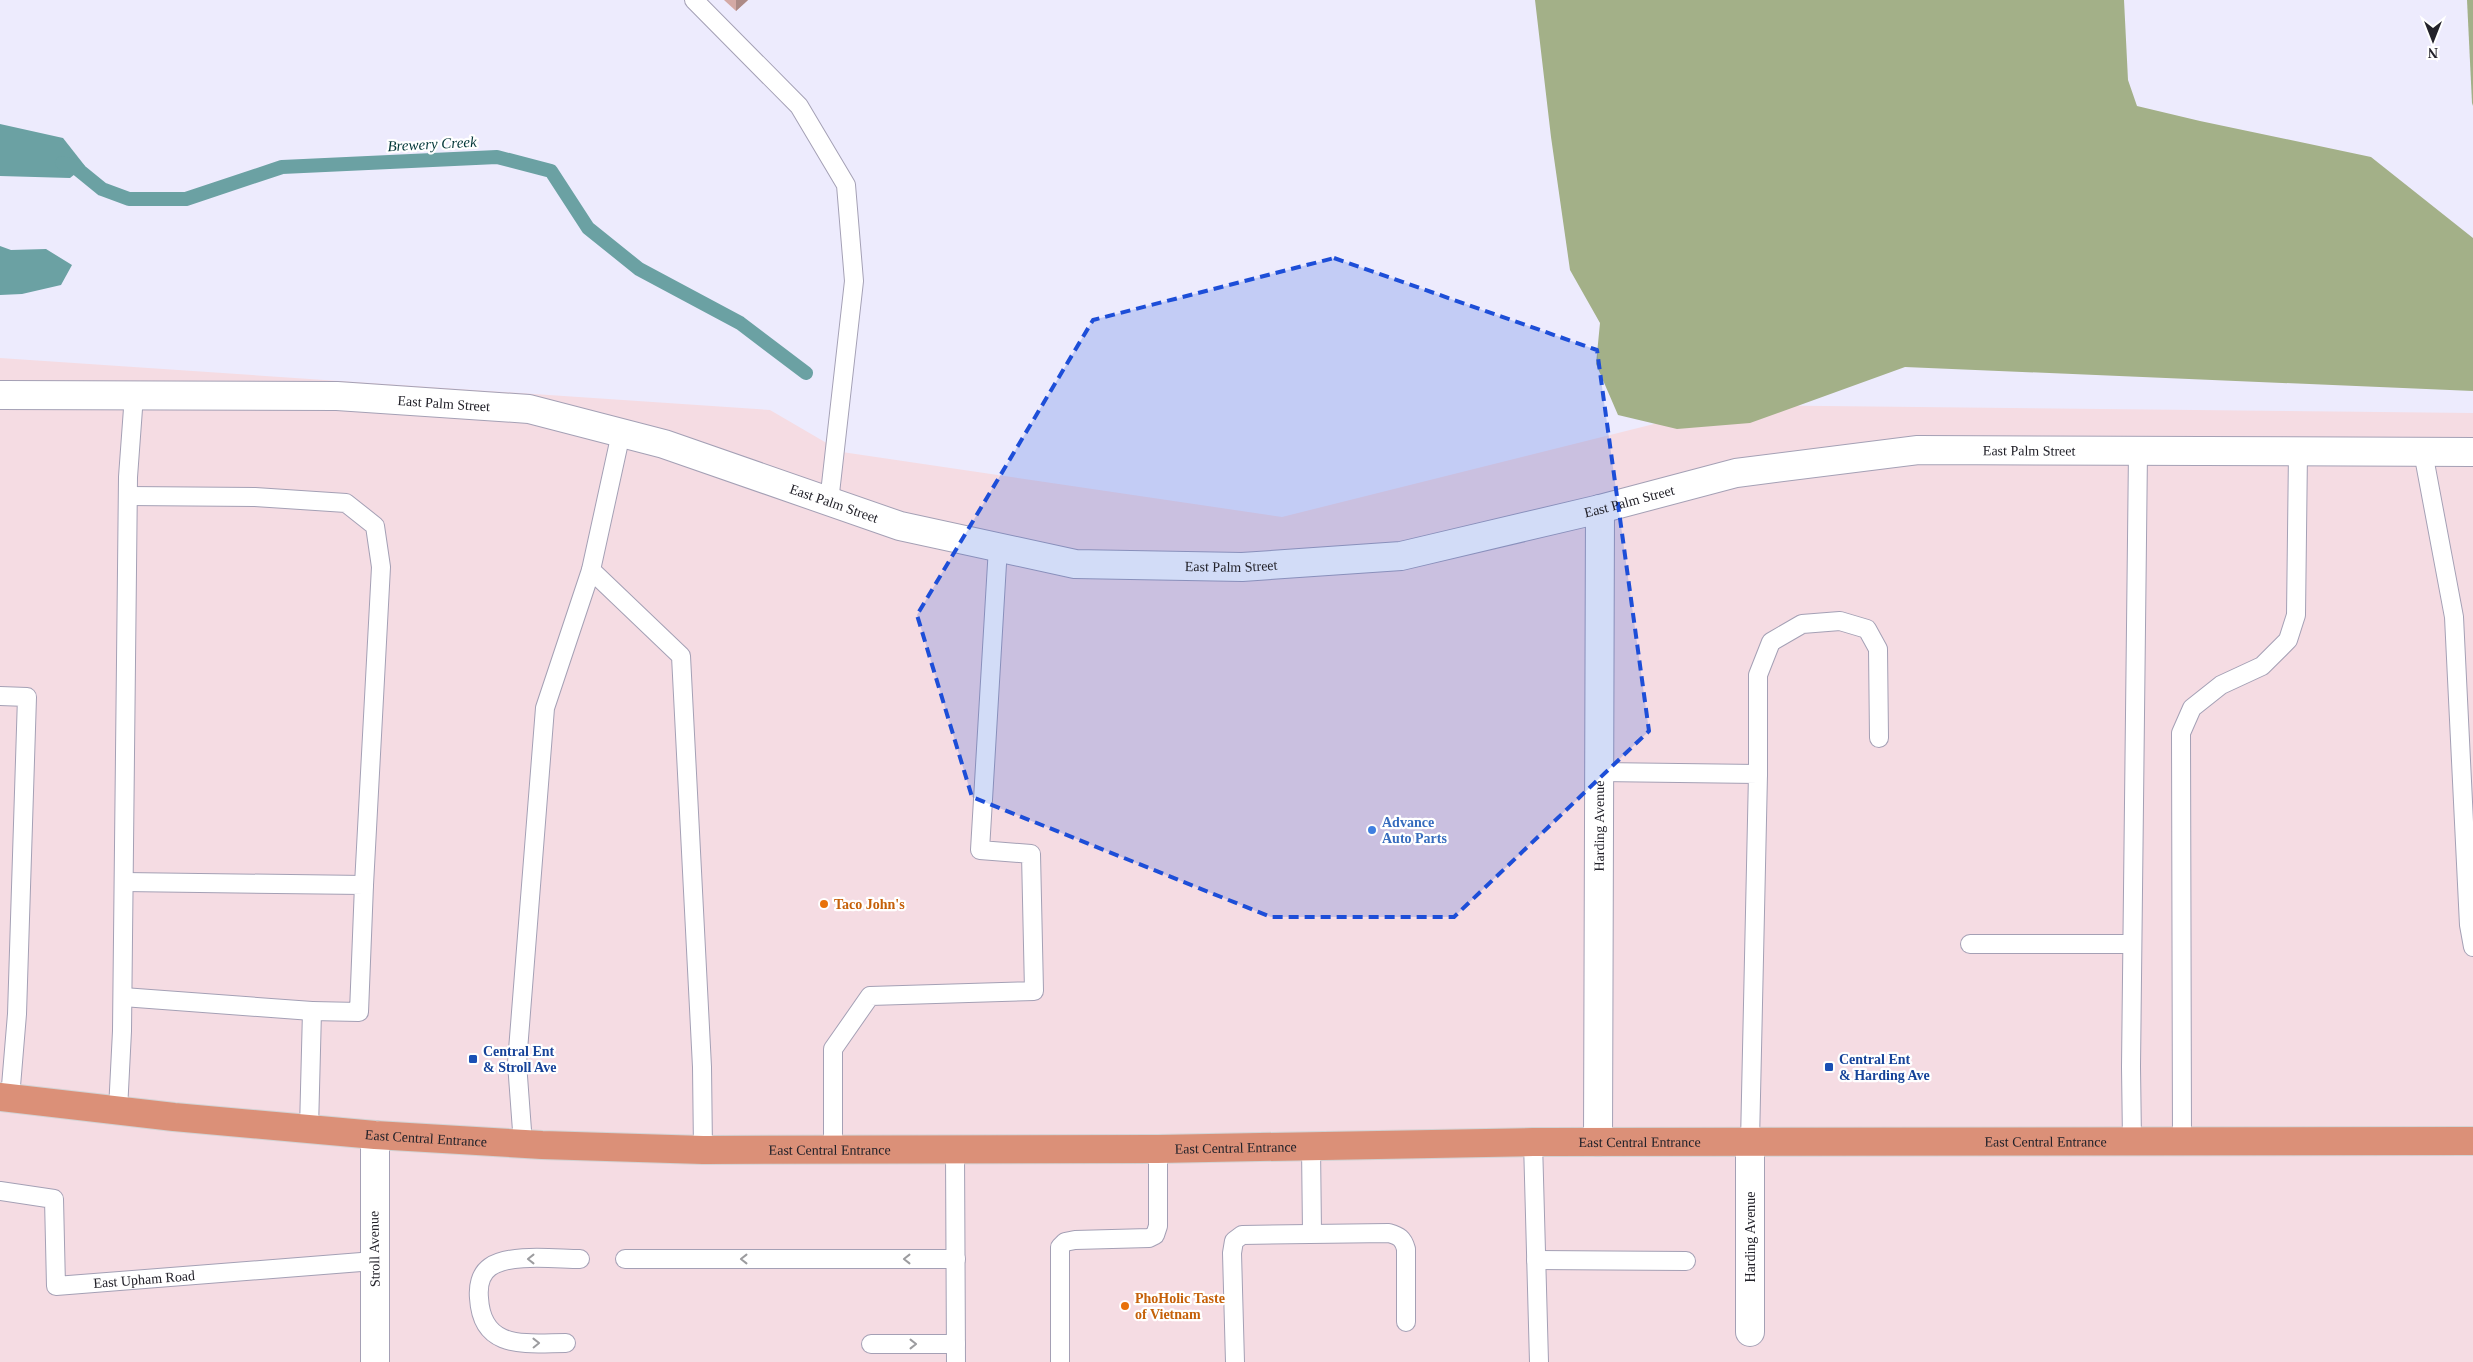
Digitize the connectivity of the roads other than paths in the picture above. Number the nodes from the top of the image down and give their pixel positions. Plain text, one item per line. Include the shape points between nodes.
1 (694, 0) edge
2 (0, 395) edge
3 (134, 395) junction
4 (622, 433) junction
5 (2138, 451) junction
6 (2298, 452) junction
7 (2423, 452) junction
8 (2473, 452) edge
9 (128, 496) junction
10 (828, 502) junction
11 (1600, 509) junction
12 (998, 547) junction
13 (591, 570) junction
14 (0, 696) edge
15 (1879, 738) dead end
16 (1600, 772) junction
17 (1758, 774) junction
18 (124, 882) junction
19 (364, 885) junction
20 (1970, 944) dead end
21 (2132, 944) junction
22 (2473, 947) edge
23 (123, 997) junction
24 (312, 1011) junction
25 (5, 1098) edge
26 (118, 1110) junction
27 (309, 1129) junction
28 (375, 1135) junction
29 (2132, 1141) junction
30 (2182, 1141) junction
31 (2473, 1141) edge
32 (1533, 1142) junction
33 (1598, 1142) junction
34 (1750, 1142) junction
35 (522, 1144) junction
36 (1311, 1147) junction
37 (833, 1149) junction
38 (1158, 1149) junction
39 (704, 1150) junction
40 (955, 1150) junction
41 (0, 1191) edge
42 (1312, 1233) junction
43 (580, 1258) dead end
44 (624, 1258) dead end
45 (956, 1259) junction
46 (1536, 1260) junction
47 (374, 1261) junction
48 (1686, 1261) dead end
49 (1406, 1322) dead end
50 (1750, 1332) dead end
51 (566, 1343) dead end
52 (870, 1344) dead end
53 (956, 1344) junction
54 (375, 1362) edge
55 (956, 1362) edge
56 (1060, 1362) edge
57 (1235, 1362) edge
58 (1539, 1362) edge

1 - 10 lane via 799,106 846,185 854,281
2 - 3 street, East Palm Street
3 - 4 street, East Palm Street via 336,396 529,409
3 - 9 lane
4 - 10 street, East Palm Street via 664,444
4 - 13 lane
5 - 6 street, East Palm Street
5 - 11 street, East Palm Street via 1918,450 1736,473
5 - 21 lane
6 - 7 street, East Palm Street
6 - 30 lane via 2296,615 2288,640 2262,666 2221,685 2192,708 2181,733
7 - 8 street, East Palm Street
7 - 22 lane via 2454,617 2469,925
9 - 18 lane
9 - 19 lane via 346,502 376,526 381,568
10 - 12 street, East Palm Street via 900,526
11 - 12 street, East Palm Street via 1401,556 1242,568 1074,564
11 - 16 street, Harding Avenue
12 - 37 lane via 980,850 1032,854 1034,991 870,996 833,1049
13 - 35 lane via 545,708 517,1063
13 - 39 lane via 681,656
14 - 25 lane via 27,697 17,1014
15 - 17 lane via 1878,649 1867,629 1840,621 1802,624 1771,642 1758,675
16 - 17 lane
16 - 33 street, Harding Avenue
17 - 34 lane
18 - 19 lane
18 - 23 lane
19 - 24 lane via 359,1012
20 - 21 lane
21 - 29 lane
23 - 24 lane
23 - 26 lane
24 - 27 lane
25 - 26 highway, East Central Entrance
26 - 27 highway, East Central Entrance
27 - 28 highway, East Central Entrance
28 - 35 highway, East Central Entrance
28 - 47 street, Stroll Avenue
29 - 30 highway, East Central Entrance
29 - 34 highway, East Central Entrance
30 - 31 highway, East Central Entrance
32 - 33 highway, East Central Entrance
32 - 36 highway, East Central Entrance
32 - 46 lane
33 - 34 highway, East Central Entrance
34 - 50 street, Harding Avenue
35 - 39 highway, East Central Entrance
36 - 38 highway, East Central Entrance
36 - 42 lane
37 - 39 highway, East Central Entrance
37 - 40 highway, East Central Entrance
38 - 40 highway, East Central Entrance
38 - 56 lane via 1158,1226 1155,1235 1149,1238 1075,1240 1060,1247
40 - 45 lane
41 - 47 lane, East Upham Road via 54,1199 56,1286
42 - 49 lane via 1398,1235 1406,1249
42 - 57 lane via 1253,1233 1234,1241
43 -> 51 lane via 515,1258 490,1267 480,1279 480,1315 494,1334 513,1344
45 -> 44 lane
45 - 53 lane
46 - 48 lane
46 - 58 lane
47 - 54 street, Stroll Avenue
52 -> 53 lane
53 - 55 lane

